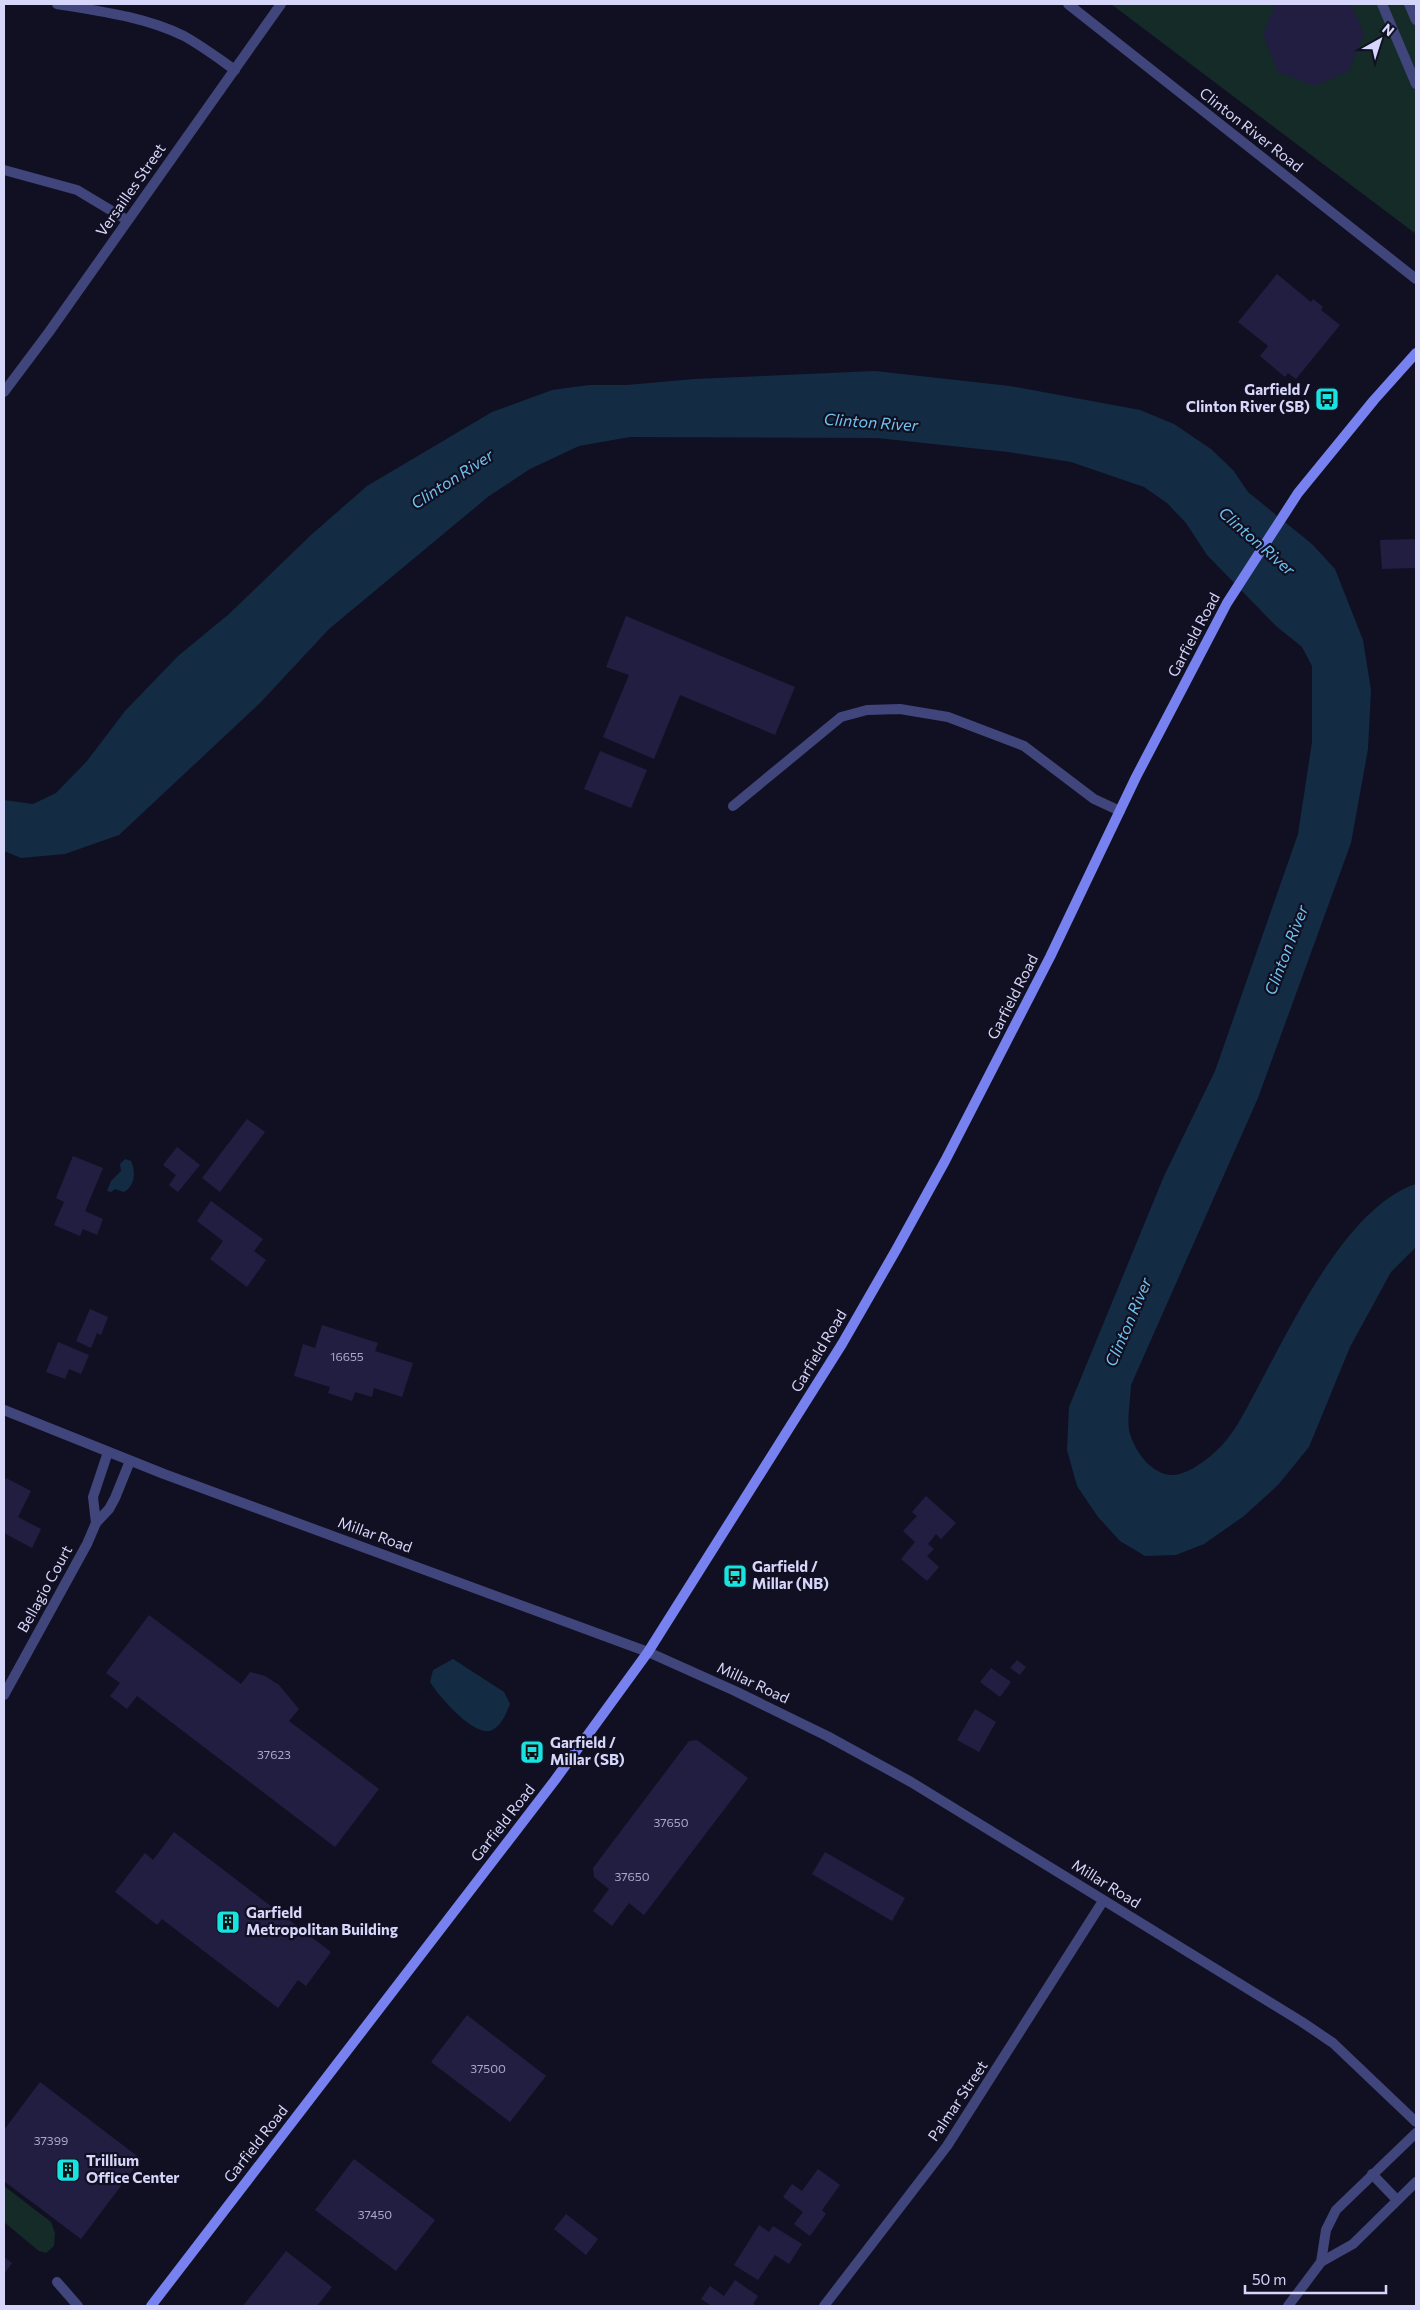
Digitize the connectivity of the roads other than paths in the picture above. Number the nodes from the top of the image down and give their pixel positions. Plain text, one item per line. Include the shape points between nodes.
1 (57, 4) edge
2 (281, 4) edge
3 (1068, 4) edge
4 (1382, 4) edge
5 (1409, 4) edge
6 (1416, 20) edge
7 (235, 70) junction
8 (1416, 84) edge
9 (4, 170) edge
10 (127, 220) junction
11 (1416, 279) edge
12 (1416, 354) edge
13 (4, 392) edge
14 (733, 806) dead end
15 (1120, 811) junction
16 (4, 1410) edge
17 (108, 1452) junction
18 (130, 1461) junction
19 (96, 1522) junction
20 (648, 1652) junction
21 (4, 1694) edge
22 (1103, 1901) junction
23 (1416, 2122) edge
24 (1416, 2133) edge
25 (1372, 2174) junction
26 (1416, 2182) edge
27 (1397, 2200) junction
28 (1321, 2262) junction
29 (57, 2282) dead end
30 (78, 2306) edge
31 (151, 2306) edge
32 (824, 2306) edge
33 (1288, 2306) edge

1 - 7 street via 166,29 204,47
2 - 7 street, Versailles Street
3 - 11 street, Clinton River Road
4 - 8 street
5 - 6 street
7 - 10 street, Versailles Street
9 - 10 street via 77,190
10 - 13 street, Versailles Street
12 - 15 main road, Garfield Road via 1298,493 1227,603
14 - 15 street via 841,717 867,710 900,709 948,717 1024,746 1094,799
15 - 20 main road, Garfield Road via 1046,965 896,1250 842,1344
16 - 17 street, Millar Road
17 - 18 street, Millar Road
17 - 19 street, Bellagio Court via 93,1497
18 - 19 street, Bellagio Court via 115,1498
18 - 20 street, Millar Road
19 - 21 street, Bellagio Court
20 - 22 street, Millar Road via 860,1753 1009,1840
20 - 31 main road, Garfield Road via 555,1780
22 - 23 street, Millar Road via 1333,2043
22 - 32 street, Palmar Street via 952,2139
24 - 25 street
25 - 27 street
25 - 28 street via 1336,2210 1326,2230
26 - 27 street
27 - 28 street via 1353,2244
28 - 33 street
29 - 30 street

